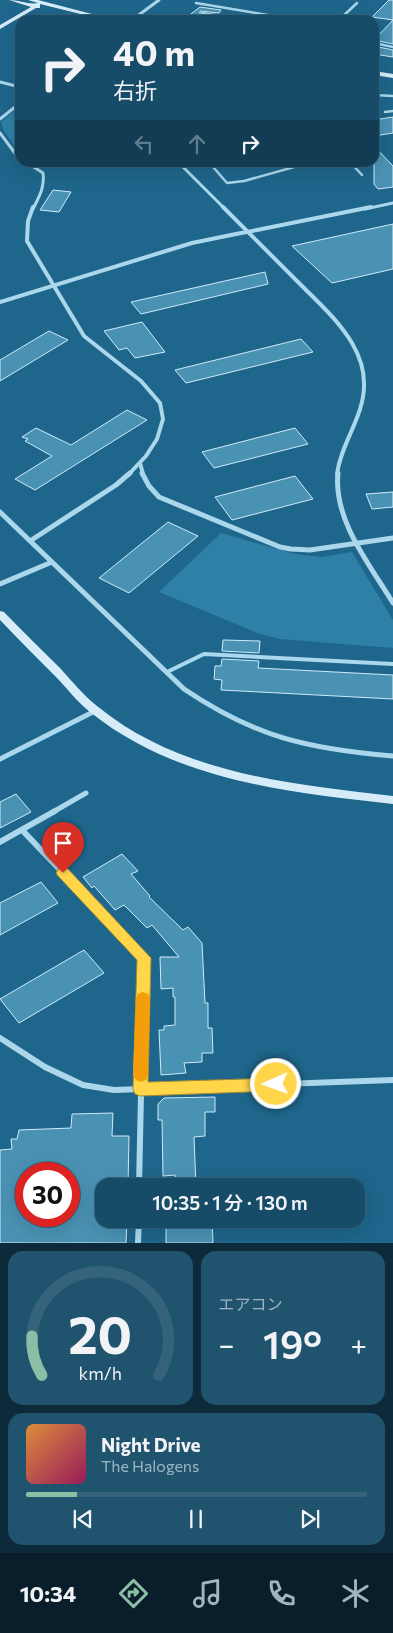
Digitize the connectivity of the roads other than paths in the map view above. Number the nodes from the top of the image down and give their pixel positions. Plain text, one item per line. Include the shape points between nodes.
1 (12, 0) edge
2 (31, 0) edge
3 (159, 0) edge
4 (44, 2) edge
5 (196, 3) dead end
6 (357, 3) dead end
7 (35, 7) junction
8 (202, 13) dead end
9 (21, 15) edge
10 (70, 15) edge
11 (93, 15) edge
12 (138, 15) edge
13 (214, 15) edge
14 (268, 15) edge
15 (344, 15) edge
16 (15, 18) edge
17 (0, 27) edge
18 (379, 44) edge
19 (393, 47) edge
20 (379, 69) edge
21 (393, 71) edge
22 (379, 74) edge
23 (393, 76) edge
24 (0, 82) edge
25 (15, 86) edge
26 (379, 95) edge
27 (393, 96) edge
28 (15, 107) edge
29 (393, 110) edge
30 (385, 112) dead end
31 (0, 119) edge
32 (0, 133) edge
33 (15, 153) edge
34 (34, 167) edge
35 (183, 167) edge
36 (294, 167) edge
37 (354, 167) edge
38 (214, 168) dead end
39 (362, 176) dead end
40 (393, 203) edge
41 (54, 287) junction
42 (0, 302) edge
43 (140, 463) junction
44 (0, 512) edge
45 (393, 538) edge
46 (30, 541) junction
47 (358, 544) junction
48 (52, 562) junction
49 (0, 584) edge
50 (393, 603) edge
51 (0, 614) edge
52 (393, 664) edge
53 (167, 672) junction
54 (95, 711) junction
55 (393, 756) edge
56 (0, 759) edge
57 (86, 793) dead end
58 (393, 800) edge
59 (22, 830) junction
60 (0, 842) edge
61 (0, 1038) edge
62 (393, 1080) edge
63 (140, 1089) junction
64 (139, 1178) edge
65 (139, 1228) edge
66 (138, 1243) edge

1 - 7 street
2 - 4 street
3 - 12 street
4 - 7 street
4 - 11 street
5 - 14 lane
6 - 15 lane
7 - 9 street
7 - 10 street
8 - 13 lane
16 - 17 street
18 - 19 lane
20 - 21 street
22 - 23 street
24 - 25 street
26 - 27 lane
28 - 31 street
29 - 30 lane
32 - 33 street
34 - 41 street via 43,173 45,181 30,211 27,241
35 - 47 street via 333,317 359,352 365,393 340,459 337,478 340,505
36 - 38 lane via 227,183
37 - 39 lane
40 - 41 street, bridge via 192,243
41 - 42 street
41 - 43 street via 84,336 141,381 160,403 163,419 158,439
43 - 46 street via 116,485
43 - 47 street via 148,488 160,497 280,547 310,550
44 - 46 street
45 - 47 street
46 - 48 street
47 - 50 street
48 - 49 street
48 - 53 street
51 - 54 street
52 - 53 lane via 204,654
53 - 55 street via 208,707 278,739 322,749
54 - 56 street
54 - 58 street via 164,752 222,773 290,788
57 - 59 street
59 - 60 street
59 - 63 street via 144,958
61 - 63 street via 45,1067 83,1085 114,1090
62 - 63 street
63 - 64 street
65 - 66 street

